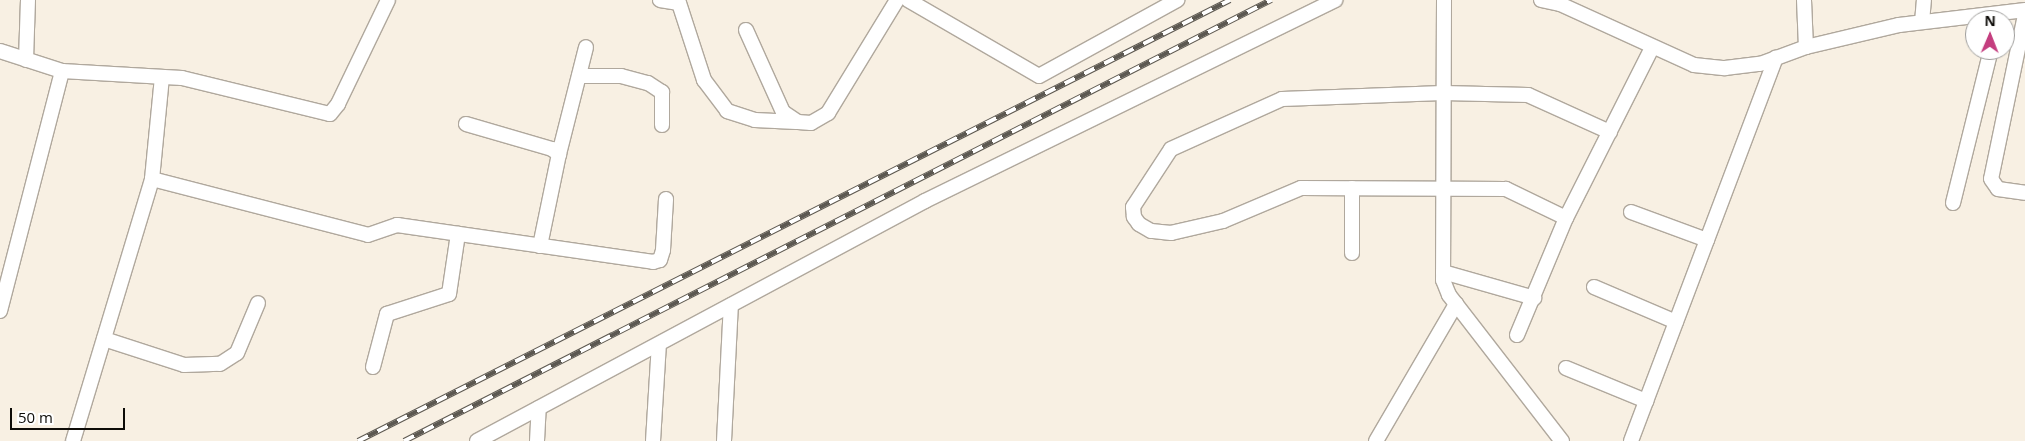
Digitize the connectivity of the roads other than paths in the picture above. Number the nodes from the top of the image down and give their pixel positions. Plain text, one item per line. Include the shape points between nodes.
1 (28, 0) edge
2 (388, 0) edge
3 (660, 0) edge
4 (896, 0) edge
5 (908, 0) edge
6 (1177, 0) edge
7 (1335, 0) edge
8 (1444, 0) edge
9 (1541, 0) edge
10 (1804, 0) edge
11 (1924, 0) edge
12 (2025, 15) edge
13 (1965, 19) edge
14 (1922, 22) junction
15 (746, 30) dead end
16 (586, 47) dead end
17 (1806, 47) junction
18 (1652, 48) junction
19 (0, 51) edge
20 (1776, 58) junction
21 (2020, 58) edge
22 (26, 60) junction
23 (1989, 60) edge
24 (62, 71) junction
25 (579, 76) junction
26 (162, 77) junction
27 (1444, 93) junction
28 (798, 122) junction
29 (466, 124) dead end
30 (662, 125) dead end
31 (1610, 132) junction
32 (559, 154) junction
33 (152, 179) junction
34 (1352, 188) junction
35 (1443, 188) junction
36 (2025, 192) edge
37 (666, 199) dead end
38 (1953, 203) dead end
39 (1631, 212) dead end
40 (1566, 218) junction
41 (458, 234) junction
42 (1707, 240) junction
43 (540, 246) junction
44 (1352, 253) dead end
45 (1443, 272) junction
46 (1594, 287) dead end
47 (1534, 298) junction
48 (258, 303) dead end
49 (1456, 304) junction
50 (731, 305) junction
51 (0, 311) edge
52 (1676, 322) junction
53 (1517, 335) dead end
54 (104, 339) junction
55 (658, 344) junction
56 (373, 367) dead end
57 (1566, 368) dead end
58 (1646, 401) junction
59 (539, 408) junction
60 (73, 441) edge
61 (477, 441) edge
62 (537, 441) edge
63 (653, 441) edge
64 (724, 441) edge
65 (1376, 441) edge
66 (1562, 441) edge
67 (1631, 441) edge

1 - 22 street
2 - 26 street via 338,104 330,114 182,78
3 - 28 street via 679,3 704,80 727,111 755,120
4 - 28 street via 828,113 811,123
5 - 6 street via 1038,76
7 - 50 street via 925,200
8 - 27 street
9 - 18 street via 1560,4
10 - 17 street
11 - 14 street
12 - 21 street
13 - 14 street
14 - 17 street
15 - 28 street via 783,112
16 - 25 street
17 - 20 street
18 - 20 street via 1694,65 1725,68 1760,64
18 - 31 street
19 - 22 street
20 - 42 street
21 - 36 street via 1991,179 1998,189
22 - 24 street
23 - 38 street
24 - 26 street
24 - 51 street
25 - 30 street via 621,76 648,83 662,92
25 - 32 street
26 - 33 street
27 - 31 street via 1528,95
27 - 34 street via 1282,98 1170,149 1133,207 1134,217 1151,231 1171,233 1223,221 1301,188
27 - 35 street
29 - 32 street via 552,149
31 - 40 street
32 - 43 street
33 - 41 street via 368,235 397,225
33 - 54 street
34 - 35 street
34 - 44 street
35 - 40 street via 1506,189
35 - 45 street
37 - 43 street via 660,260 653,262
39 - 42 street
40 - 47 street
41 - 43 street
41 - 56 street via 449,294 387,314
42 - 52 street
45 - 47 street
45 - 49 street via 1443,280
46 - 52 street
47 - 53 street
48 - 54 street via 237,353 220,364 184,365
49 - 65 street
49 - 66 street
50 - 55 street
50 - 64 street
52 - 58 street
54 - 60 street
55 - 59 street
55 - 63 street
57 - 58 street
58 - 67 street
59 - 61 street
59 - 62 street

